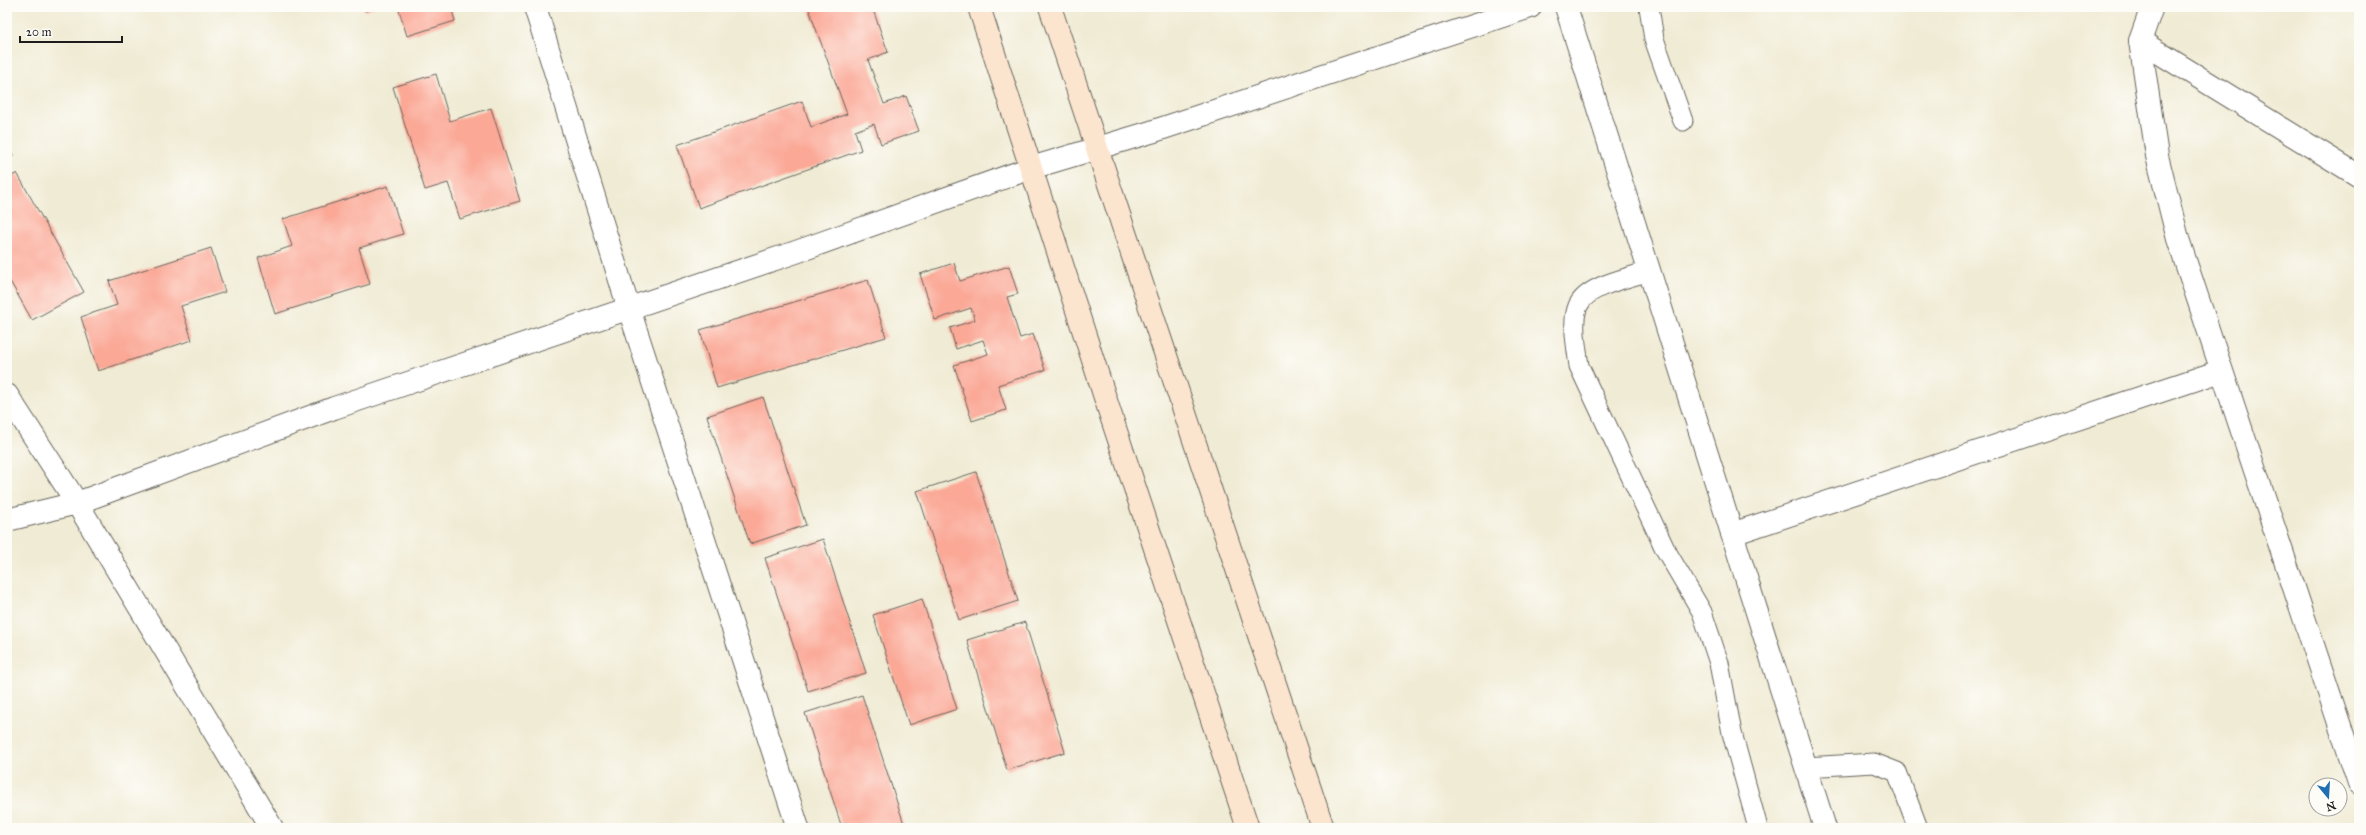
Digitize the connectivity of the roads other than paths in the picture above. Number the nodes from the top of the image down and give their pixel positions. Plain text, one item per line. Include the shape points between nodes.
1 (535, 7) edge
2 (979, 7) edge
3 (1050, 7) edge
4 (1530, 7) edge
5 (1566, 7) edge
6 (1649, 7) edge
7 (2152, 7) edge
8 (2140, 41) junction
9 (1683, 122) dead end
10 (1096, 148) junction
11 (1031, 168) junction
12 (2359, 176) edge
13 (1649, 271) junction
14 (630, 309) junction
15 (2221, 371) junction
16 (7, 395) edge
17 (77, 503) junction
18 (7, 520) edge
19 (1732, 534) junction
20 (1805, 767) junction
21 (2359, 783) edge
22 (272, 828) edge
23 (798, 828) edge
24 (1248, 828) edge
25 (1323, 828) edge
26 (1758, 828) edge
27 (1825, 828) edge
28 (1918, 828) edge

1 - 14 street
2 - 11 street
3 - 10 street
4 - 10 street
5 - 13 street
6 - 9 lane via 1654,39
7 - 8 street
8 - 12 street
8 - 15 street via 2157,156 2178,239
10 - 11 street
10 - 25 street
11 - 14 street
11 - 24 street
13 - 19 street
13 - 26 lane via 1596,288 1578,306 1575,332 1579,366 1665,549 1702,612 1719,663 1732,733
14 - 17 street via 334,408
14 - 23 street
15 - 19 street
15 - 21 street
16 - 17 street
17 - 18 street
17 - 22 street
19 - 20 street
20 - 27 street
20 - 28 lane via 1874,763 1897,772

